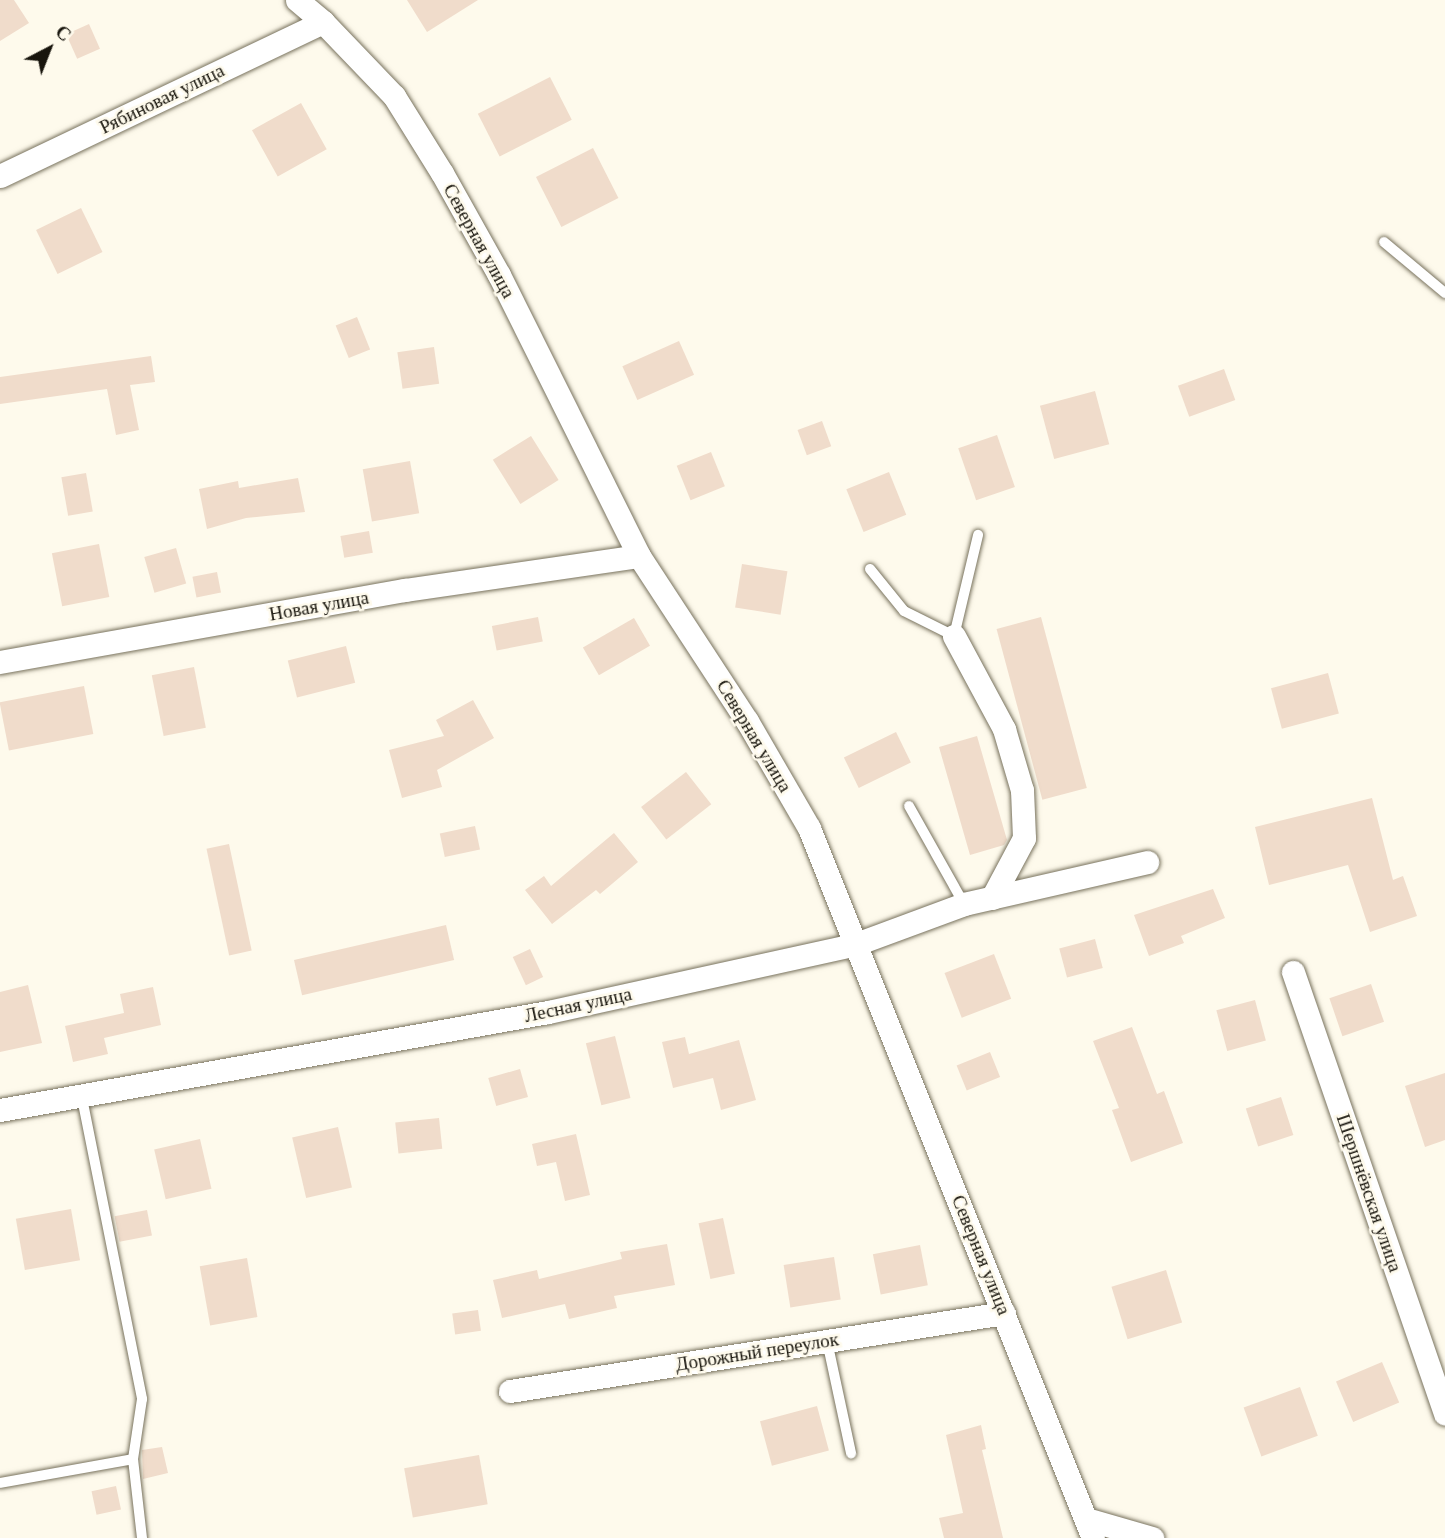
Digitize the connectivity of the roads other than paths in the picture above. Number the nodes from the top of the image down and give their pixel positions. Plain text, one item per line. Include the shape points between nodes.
1 (297, 0) edge
2 (323, 22) junction
3 (0, 176) edge
4 (1384, 242) dead end
5 (1445, 293) edge
6 (978, 535) dead end
7 (639, 556) junction
8 (870, 569) dead end
9 (954, 636) junction
10 (0, 663) edge
11 (909, 806) dead end
12 (1147, 862) dead end
13 (992, 898) junction
14 (964, 904) junction
15 (856, 944) junction
16 (1293, 972) dead end
17 (81, 1093) junction
18 (0, 1110) edge
19 (1004, 1313) junction
20 (827, 1341) junction
21 (510, 1391) dead end
22 (1445, 1414) edge
23 (851, 1453) dead end
24 (133, 1459) junction
25 (0, 1483) edge
26 (1090, 1528) edge
27 (142, 1538) edge
28 (1152, 1538) edge

1 - 2 street, Северная улица
2 - 3 street, Рябиновая улица
2 - 7 street, Северная улица via 394,96 442,173 499,275
4 - 5 lane
6 - 9 lane
7 - 10 street, Новая улица via 405,590
7 - 15 street, Северная улица via 747,721 809,828
8 - 9 lane via 904,611
9 - 13 street via 1004,729 1022,790 1024,838
11 - 14 lane
12 - 13 street, Лесная улица
13 - 14 street, Лесная улица
14 - 15 street, Лесная улица
15 - 17 street, Лесная улица via 548,1012
15 - 19 street, Северная улица
16 - 22 street, Шершнёвская улица
17 - 18 street, Лесная улица
17 - 24 lane via 142,1399
19 - 20 street, Дорожный переулок
19 - 26 street, Северная улица
20 - 21 street, Дорожный переулок
20 - 23 lane
24 - 25 lane
24 - 27 lane
26 - 28 street

